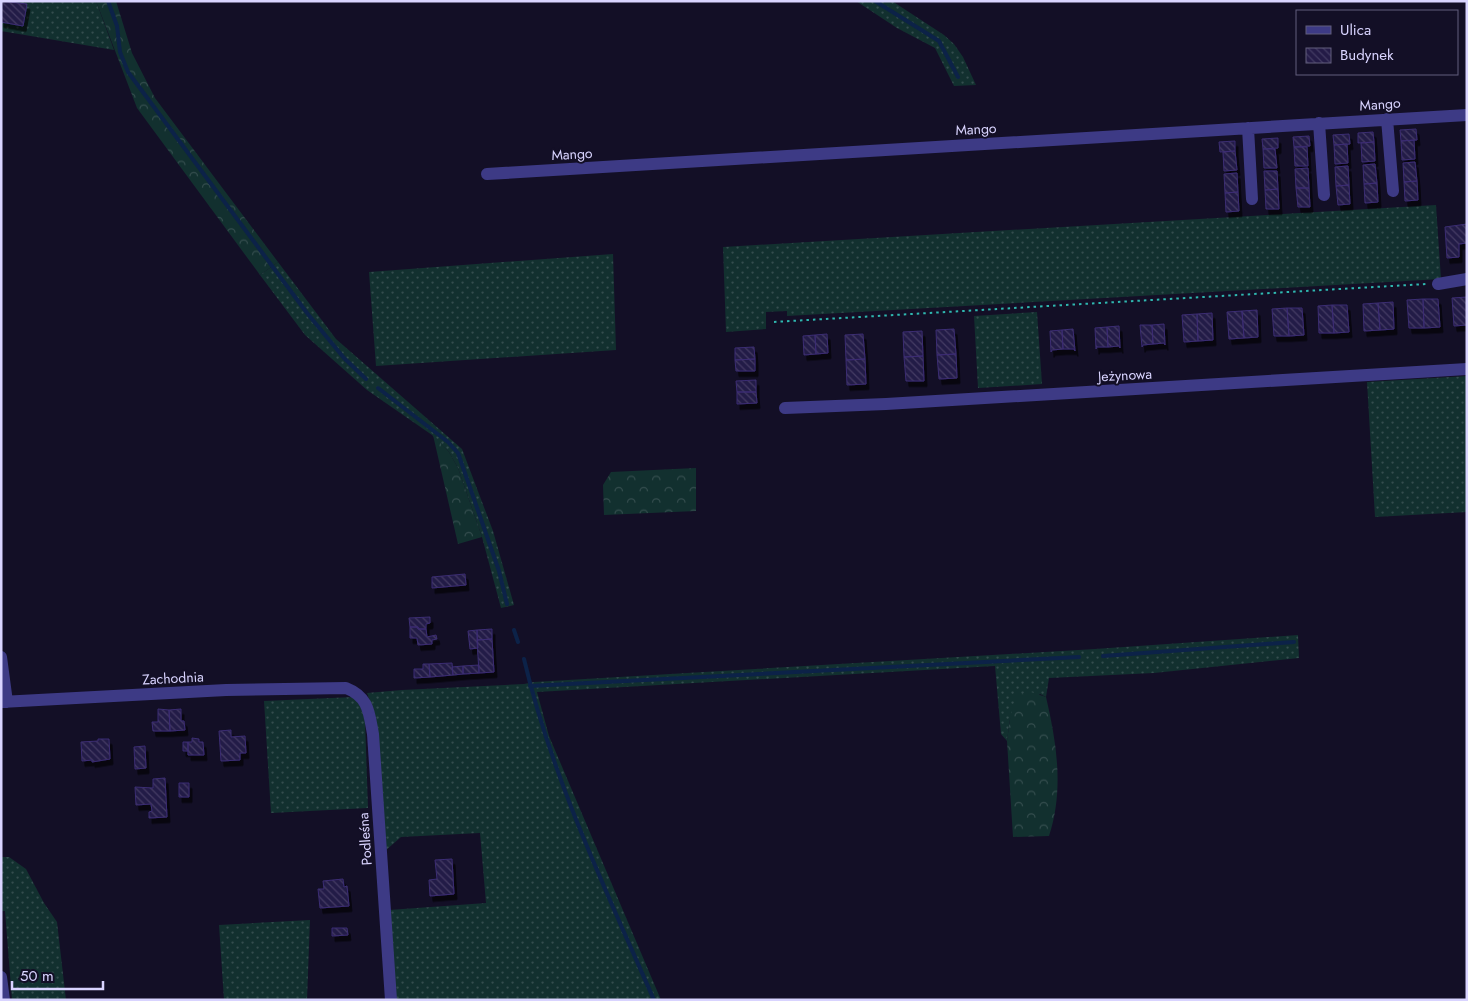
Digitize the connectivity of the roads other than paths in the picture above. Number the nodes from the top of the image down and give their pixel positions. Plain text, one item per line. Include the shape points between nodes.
1 (1467, 115) edge
2 (1387, 119) junction
3 (1320, 123) junction
4 (1248, 128) junction
5 (487, 174) dead end
6 (1393, 191) dead end
7 (1324, 195) dead end
8 (1252, 200) dead end
9 (1467, 279) edge
10 (1438, 284) road end
11 (1467, 370) edge
12 (785, 408) dead end
13 (1, 657) edge
14 (346, 688) joint
15 (4, 702) edge
16 (1, 977) edge
17 (4, 1000) edge
18 (391, 1000) edge

1 - 2 street, Mango
2 - 3 street, Mango
2 - 6 street
3 - 4 street, Mango
3 - 7 street
4 - 5 street, Mango
4 - 8 street
9 - 10 street
11 - 12 street, Jeżynowa
13 - 15 street
14 - 15 street, Zachodnia via 226,690
14 - 18 street, Podleśna via 362,696 373,734
16 - 17 street

